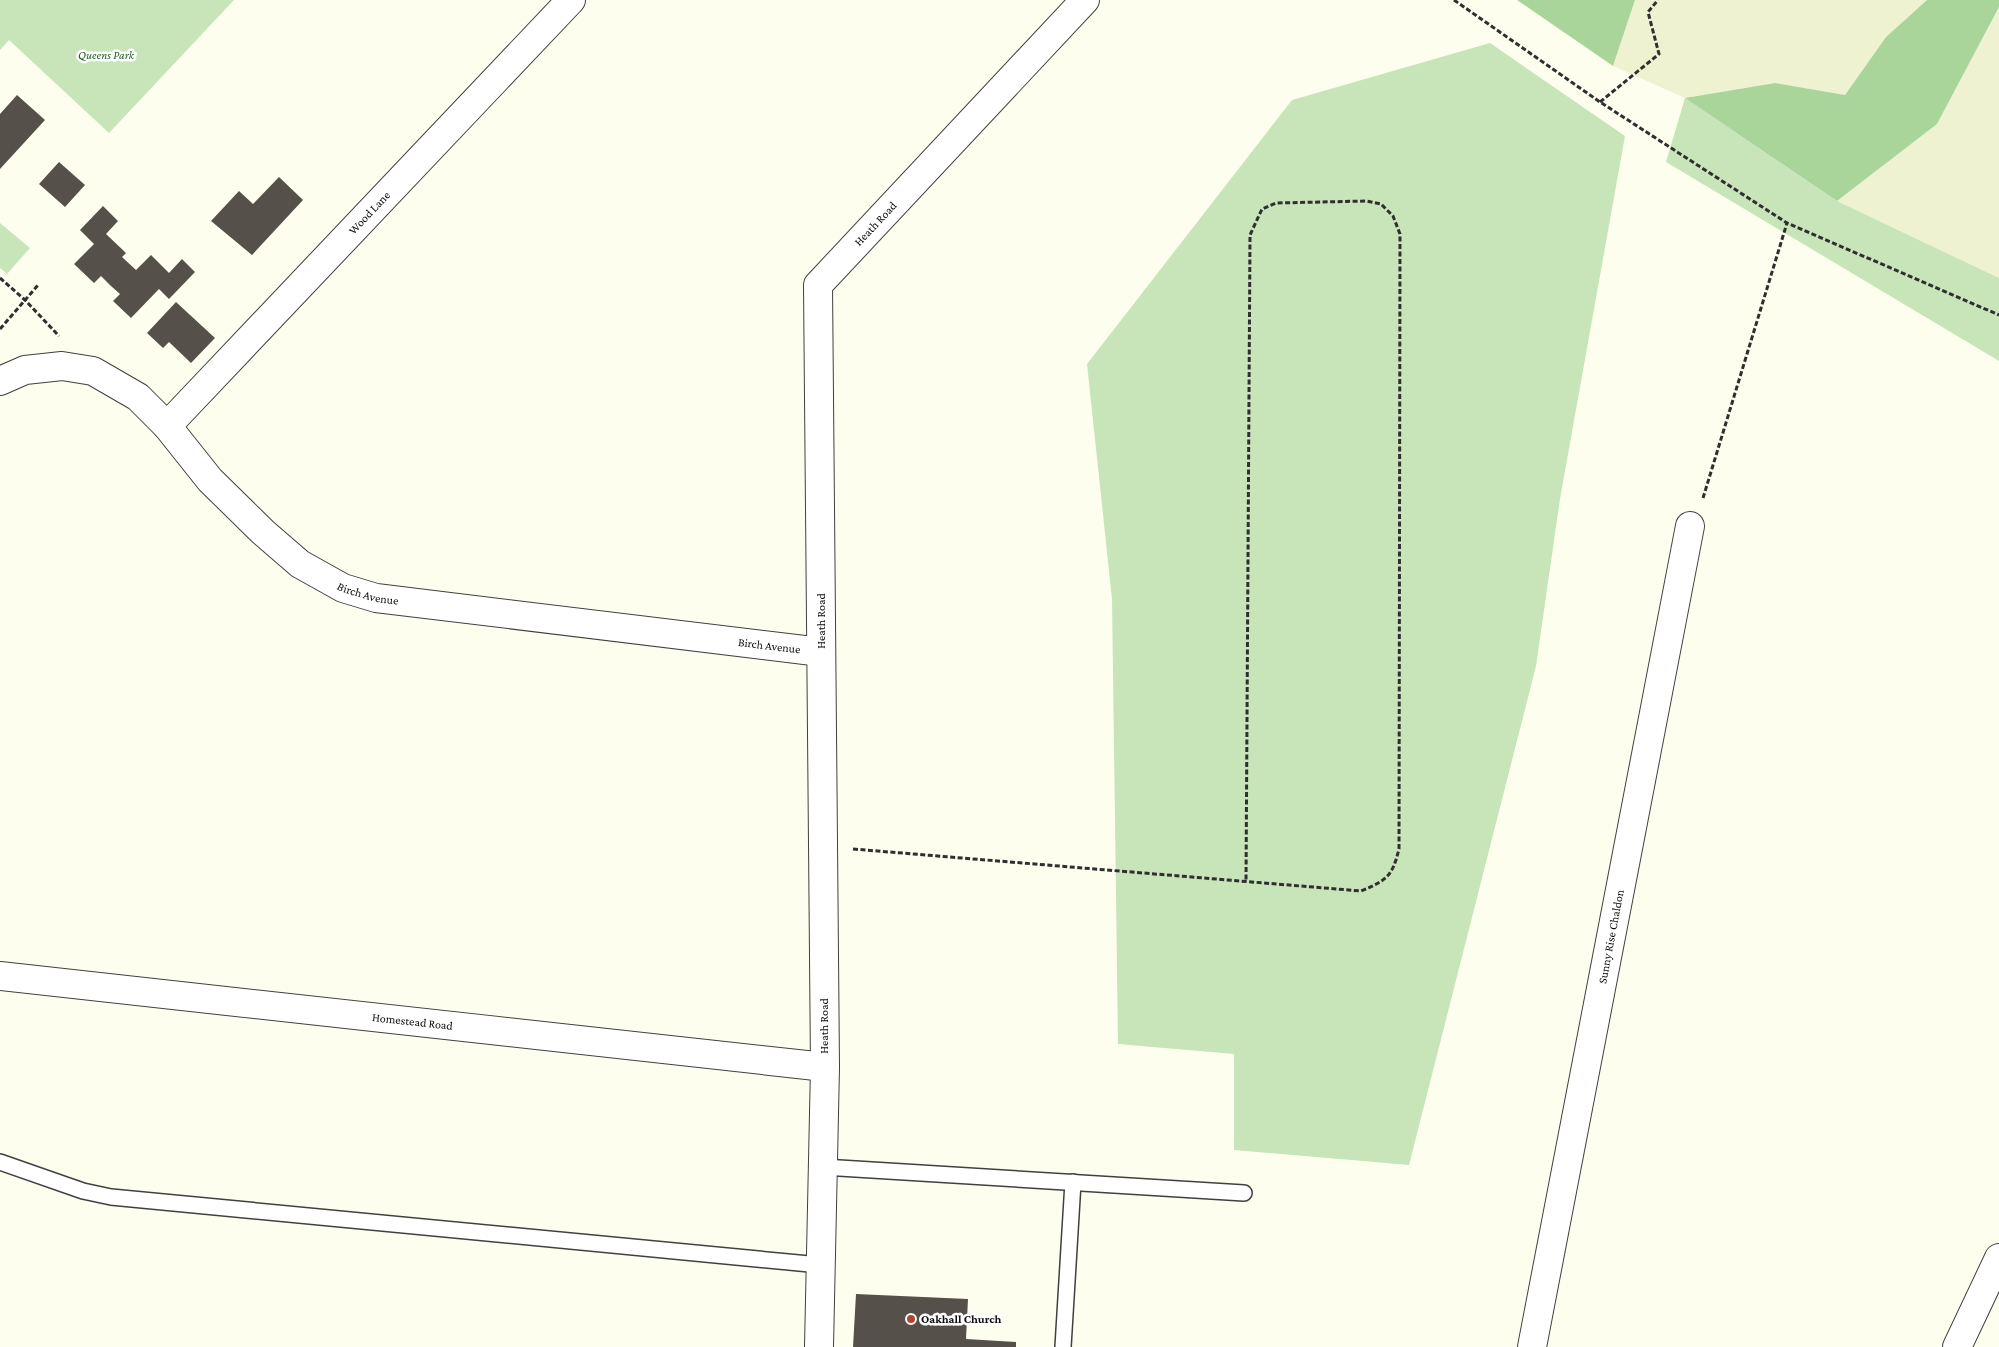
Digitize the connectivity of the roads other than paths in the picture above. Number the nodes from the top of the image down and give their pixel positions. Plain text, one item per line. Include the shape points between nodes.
1 (571, 0) edge
2 (1085, 0) edge
3 (0, 381) edge
4 (167, 426) junction
5 (1690, 526) road end
6 (821, 652) junction
7 (0, 976) edge
8 (824, 1067) junction
9 (0, 1162) edge
10 (823, 1167) junction
11 (1073, 1182) junction
12 (1244, 1193) dead end
13 (1999, 1258) edge
14 (820, 1265) junction
15 (819, 1347) edge
16 (1063, 1347) edge
17 (1532, 1347) edge
18 (1957, 1347) edge

1 - 4 street, Wood Lane
2 - 6 street, Heath Road via 818,285
3 - 4 street, Birch Avenue via 26,370 62,366 93,371 138,397
4 - 6 street, Birch Avenue via 210,480 263,532 300,564 342,588 376,598
5 - 17 street, Sunny Rise Chaldon
6 - 8 street, Heath Road
7 - 8 street, Homestead Road
8 - 10 street, Heath Road
9 - 14 lane via 83,1191 111,1197
10 - 11 lane
10 - 14 street, Heath Road
11 - 12 lane
11 - 16 lane
13 - 18 street
14 - 15 street, Heath Road

